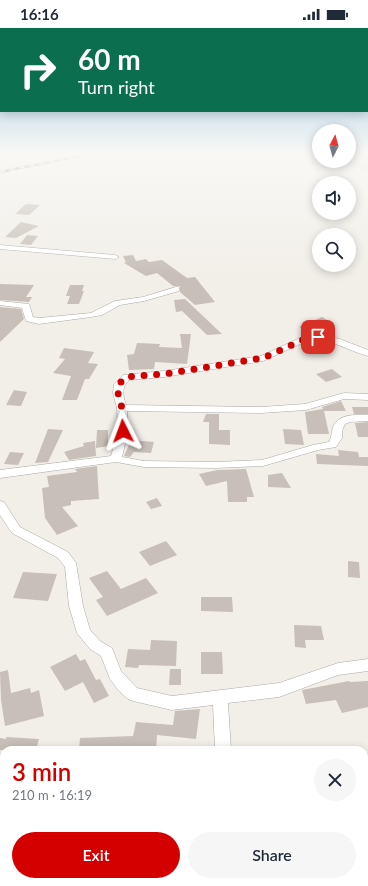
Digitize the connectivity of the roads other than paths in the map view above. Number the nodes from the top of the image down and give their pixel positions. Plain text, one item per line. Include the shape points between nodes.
1 (0, 247) edge
2 (116, 257) dead end
3 (176, 289) dead end
4 (0, 303) edge
5 (368, 353) edge
6 (368, 397) edge
7 (122, 408) junction
8 (368, 418) edge
9 (116, 459) junction
10 (0, 474) edge
11 (0, 505) edge
12 (368, 665) edge
13 (220, 697) junction
14 (223, 746) edge

1 - 2 street
3 - 4 street via 144,299 118,303 91,315 39,321 29,319 26,306
5 - 7 street via 337,340 307,338 263,358 164,374 126,377 119,384 118,393
6 - 7 street via 344,396 306,407 262,410
7 - 9 street via 123,431
8 - 9 street via 345,420 339,424 336,430 337,438 332,445 263,463 216,466 144,464
9 - 10 street
11 - 13 street via 16,530 64,555 71,566 76,606 84,633 95,645 107,652 115,674 133,694 172,703
12 - 13 street via 338,669 279,690
13 - 14 street

